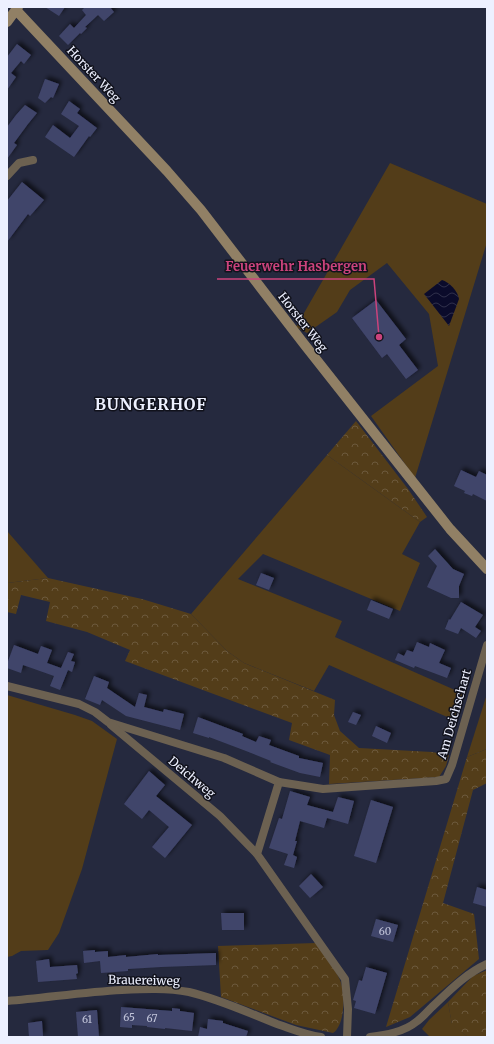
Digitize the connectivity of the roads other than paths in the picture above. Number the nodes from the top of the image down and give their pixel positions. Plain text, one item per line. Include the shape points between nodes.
1 (16, 8) edge
2 (7, 22) edge
3 (33, 160) dead end
4 (7, 176) edge
5 (487, 569) edge
6 (487, 645) edge
7 (7, 686) edge
8 (108, 722) junction
9 (436, 781) joint
10 (279, 782) junction
11 (257, 854) junction
12 (487, 964) edge
13 (7, 1002) edge
14 (321, 1037) edge
15 (347, 1037) edge
16 (370, 1037) edge

1 - 2 street
1 - 5 street, Horster Weg via 201,210 450,529
3 - 4 street via 19,162
6 - 9 street, Am Deichschart via 452,765 446,779
7 - 8 street, Deichweg via 79,704
8 - 10 street, Deichweg via 224,758
8 - 11 street, Deichweg via 220,816
9 - 10 street, Deichweg via 323,790
10 - 11 street
11 - 15 street, Deichweg via 345,979
12 - 16 street via 455,986 416,1023
13 - 14 street, Brauereiweg via 102,991 166,989 210,998 288,1028

